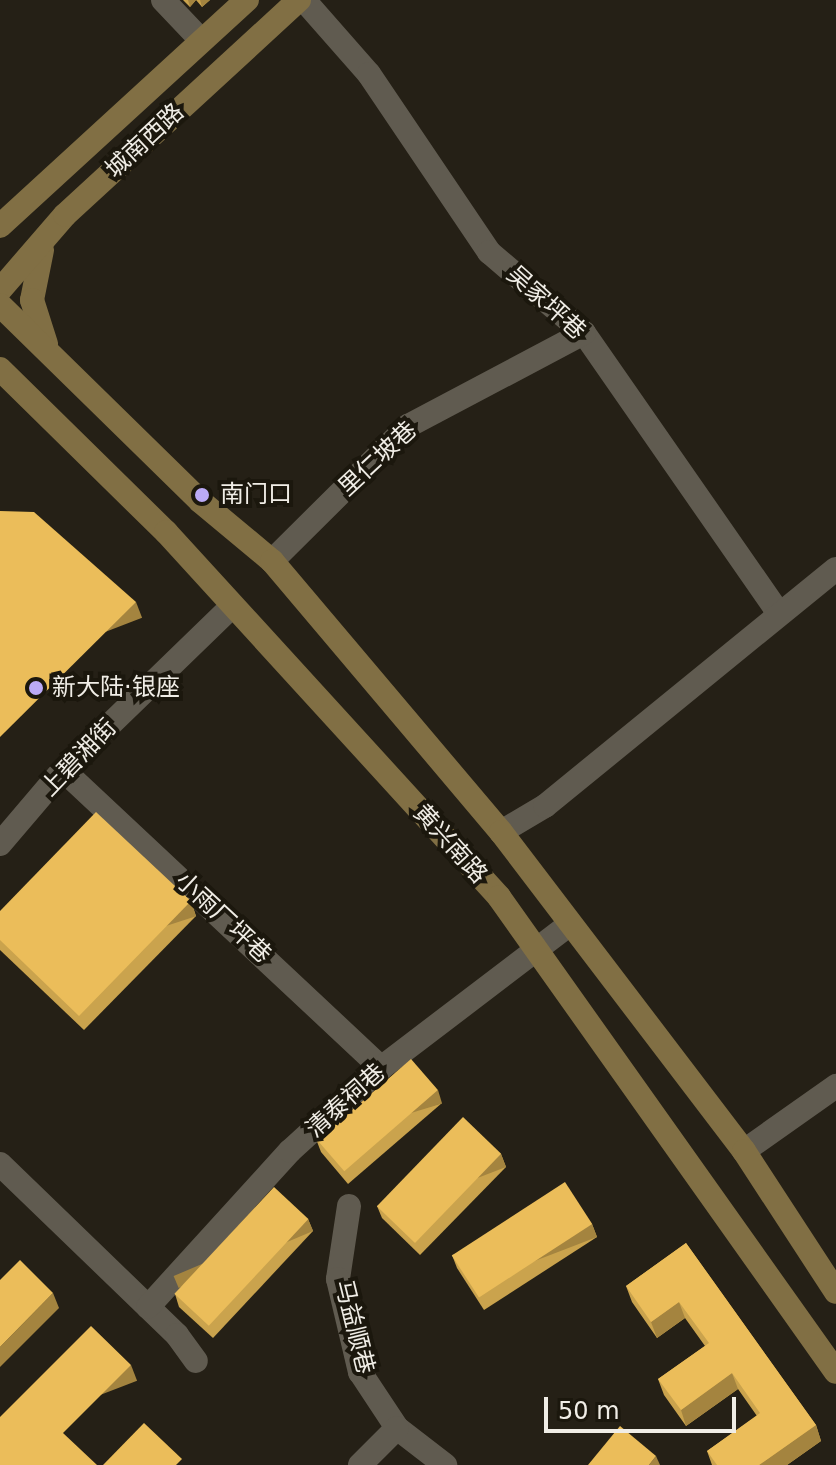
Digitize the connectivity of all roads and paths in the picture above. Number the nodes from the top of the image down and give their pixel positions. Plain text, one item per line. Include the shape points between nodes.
1 (163, 0) edge
2 (247, 0) edge
3 (301, 0) edge
4 (199, 38) junction
5 (65, 215) junction
6 (0, 226) edge
7 (0, 290) edge
8 (0, 305) edge
9 (584, 333) junction
10 (56, 360) junction
11 (0, 369) edge
12 (10, 384) edge
13 (272, 561) junction
14 (836, 569) edge
15 (230, 608) junction
16 (779, 614) junction
17 (63, 770) junction
18 (501, 832) junction
19 (0, 844) edge
20 (570, 924) junction
21 (538, 948) junction
22 (381, 1068) junction
23 (836, 1086) edge
24 (744, 1151) junction
25 (0, 1164) edge
26 (349, 1206) dead end
27 (836, 1292) edge
28 (148, 1307) junction
29 (196, 1361) dead end
30 (836, 1372) edge
31 (397, 1428) junction
32 (360, 1465) edge
33 (445, 1465) edge

1 - 4 street
2 - 4 main road, 城南西路
3 - 5 main road, 城南西路
3 - 9 street, 吴家坪巷 via 388,100 489,252
4 - 6 main road, 城南西路
5 - 7 main road, 城南西路
5 - 10 main road via 41,252 31,283 35,321
8 - 10 main road, 黄兴南路
9 - 13 street, 里仁坡巷 via 408,426
9 - 16 street, 吴家坪巷
10 - 13 main road, 黄兴南路 via 200,501
11 - 12 main road, 黄兴南路
12 - 15 main road, 黄兴南路 via 166,532
13 - 18 main road, 黄兴南路
14 - 16 street
15 - 17 street, 上碧湘街
15 - 21 main road, 黄兴南路 via 488,885
16 - 18 street via 545,806
17 - 19 street, 上碧湘街
17 - 22 street, 小雨厂坪巷
18 - 20 main road, 黄兴南路
20 - 21 street, 清泰祠巷
20 - 24 main road, 黄兴南路
21 - 22 street, 清泰祠巷
21 - 30 main road, 黄兴南路
22 - 28 street, 清泰祠巷 via 290,1151
23 - 24 street
24 - 27 main road, 黄兴南路
25 - 28 street
26 - 31 street, 马益顺巷 via 338,1279 360,1372
28 - 29 street
31 - 32 street
31 - 33 street, 马益顺巷

